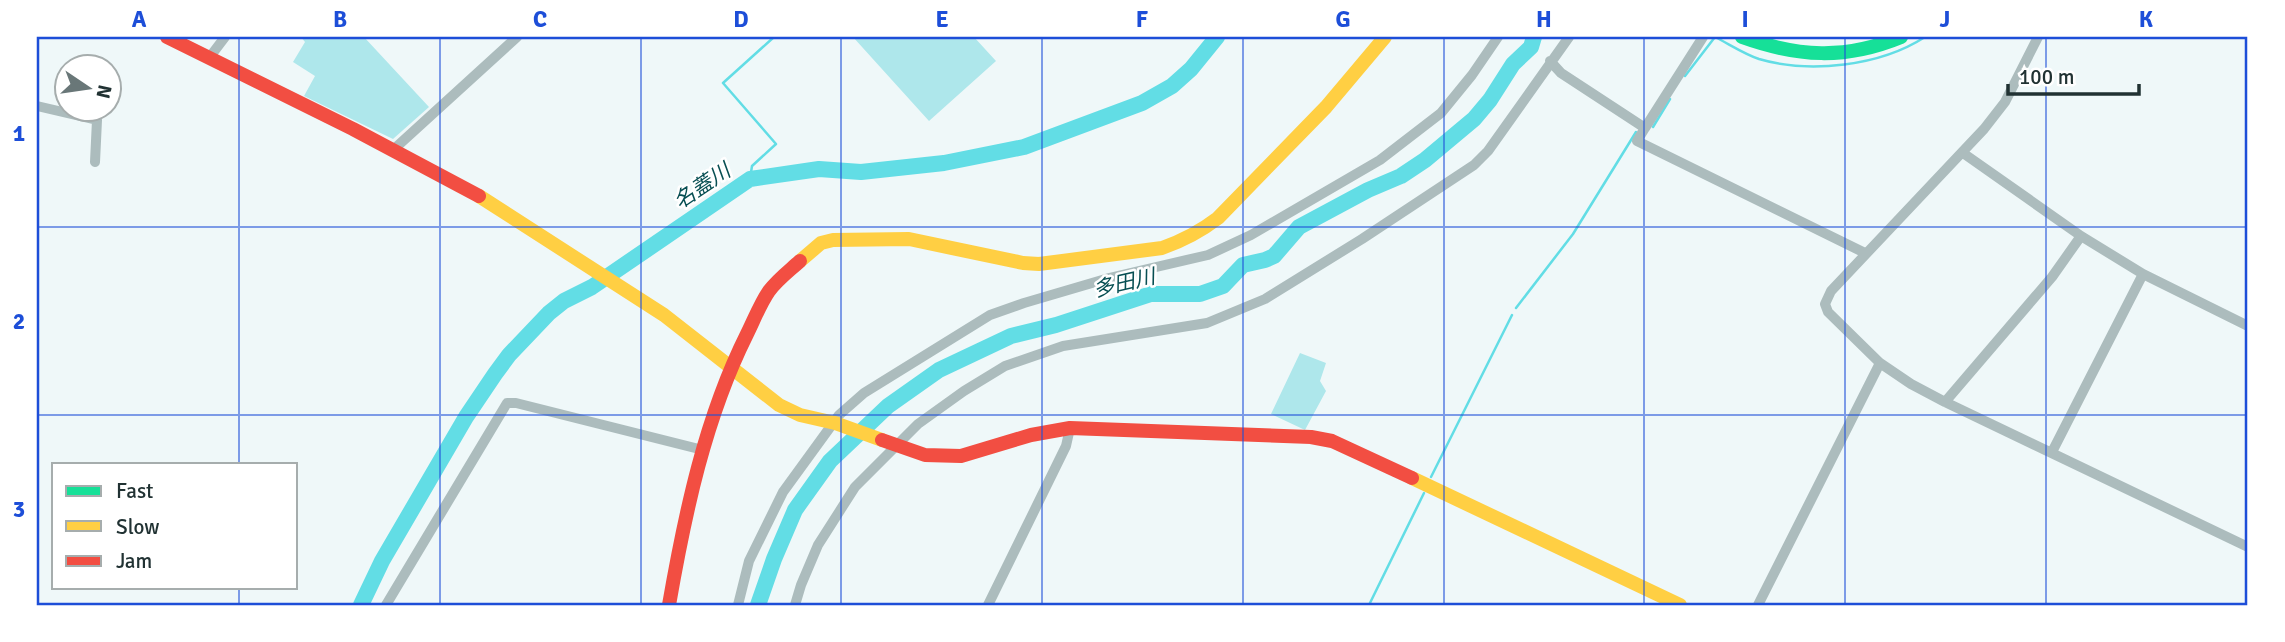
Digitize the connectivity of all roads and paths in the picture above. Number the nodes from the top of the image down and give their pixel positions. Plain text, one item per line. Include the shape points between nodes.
1 (167, 37) edge
2 (225, 37) edge
3 (517, 37) edge
4 (1385, 37) edge
5 (1498, 37) edge
6 (1569, 37) edge
7 (1703, 37) edge
8 (1742, 37) edge
9 (1901, 37) edge
10 (2038, 37) edge
11 (209, 58) junction
12 (1550, 61) junction
13 (37, 106) edge
14 (1645, 128) junction
15 (393, 150) junction
16 (1963, 153) junction
17 (95, 162) dead end
18 (2081, 236) junction
19 (1865, 253) junction
20 (2143, 274) junction
21 (2248, 326) edge
22 (1880, 363) junction
23 (730, 368) junction
24 (1945, 402) junction
25 (837, 424) junction
26 (1070, 428) junction
27 (895, 444) junction
28 (703, 450) junction
29 (2052, 452) junction
30 (2248, 547) edge
31 (386, 605) edge
32 (670, 605) edge
33 (738, 605) edge
34 (795, 605) edge
35 (988, 605) edge
36 (1680, 605) edge
37 (1758, 605) edge

1 - 11 street
2 - 11 street
3 - 15 street
4 - 23 street via 1325,107 1208,226 1162,248 1039,264 909,239 827,241 771,288
5 - 25 street via 1441,113 1380,160 1308,203 1208,255 1108,278 990,315 864,393 839,415
6 - 12 street
7 - 14 street
8 - 9 street via 1787,51 1826,54 1867,50
10 - 16 street via 2006,102
11 - 15 street
12 - 14 street
12 - 27 street via 1474,165 1265,299 1207,323 1063,346 1005,366
13 - 17 street via 97,120
14 - 19 street via 1637,141
15 - 23 street via 489,201 614,281
16 - 18 street
16 - 19 street
18 - 20 street
18 - 24 street via 2052,277
19 - 22 street via 1831,290 1825,304
20 - 21 street
20 - 29 street
22 - 24 street
22 - 37 street
23 - 25 street via 779,405
23 - 28 street
24 - 29 street
25 - 27 street
25 - 33 street via 830,427 783,492 749,561
26 - 27 street via 961,456 925,455
26 - 35 street via 1066,446
26 - 36 street via 1284,435 1332,441
27 - 34 street via 839,510 818,545
28 - 31 street via 508,403
28 - 32 street
29 - 30 street

